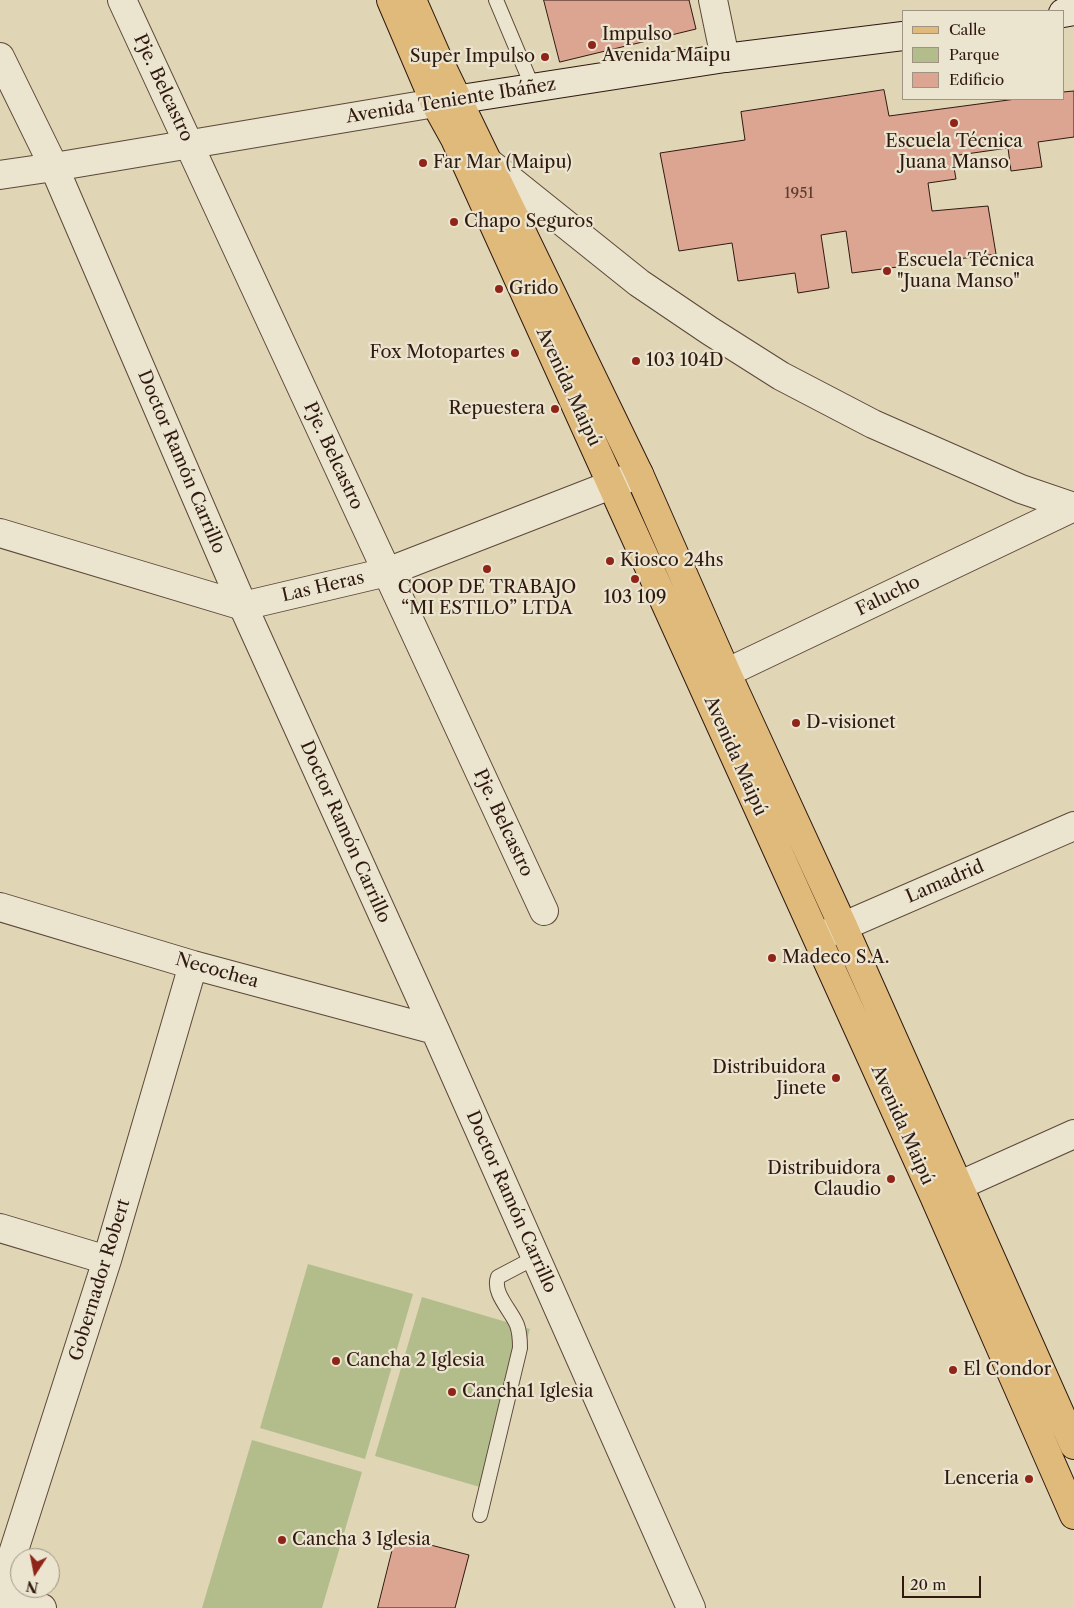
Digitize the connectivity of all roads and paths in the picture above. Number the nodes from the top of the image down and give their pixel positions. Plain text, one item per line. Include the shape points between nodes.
1 (122, 0) edge
2 (391, 0) edge
3 (412, 0) edge
4 (496, 0) edge
5 (713, 0) edge
6 (902, 36) edge
7 (0, 57) edge
8 (725, 58) junction
9 (533, 88) junction
10 (447, 101) junction
11 (188, 144) junction
12 (489, 162) junction
13 (54, 167) junction
14 (0, 175) edge
15 (639, 474) junction
16 (613, 485) junction
17 (1074, 507) edge
18 (0, 533) edge
19 (387, 572) junction
20 (243, 606) junction
21 (714, 679) junction
22 (1074, 826) edge
23 (0, 907) edge
24 (544, 911) dead end
25 (843, 926) junction
26 (817, 938) junction
27 (193, 965) junction
28 (435, 1030) junction
29 (1074, 1134) edge
30 (946, 1191) junction
31 (0, 1228) edge
32 (536, 1257) junction
33 (107, 1260) junction
34 (1074, 1444) edge
35 (1047, 1455) junction
36 (480, 1515) dead end
37 (1074, 1515) edge
38 (0, 1594) edge
39 (42, 1608) edge
40 (691, 1608) edge

1 - 11 street, Pje. Belcastro
2 - 10 main road, Avenida Maipú
3 - 10 main road, Avenida Maipú via 437,57
4 - 9 lane
5 - 8 street
6 - 8 street, Avenida Teniente Ibáñez
7 - 13 street, Doctor Ramón Carrillo
8 - 9 street, Avenida Teniente Ibáñez
9 - 10 street, Avenida Teniente Ibáñez
10 - 11 street, Avenida Teniente Ibáñez
10 - 12 main road, Avenida Maipú
10 - 16 main road, Avenida Maipú via 455,139
11 - 13 street, Avenida Teniente Ibáñez
11 - 19 street, Pje. Belcastro
12 - 15 main road, Avenida Maipú
12 - 17 street via 639,283 781,376 873,424 1021,489
13 - 14 street, Avenida Teniente Ibáñez
13 - 20 street, Doctor Ramón Carrillo
15 - 16 street, Las Heras
15 - 21 main road, Avenida Maipú
16 - 19 street, Las Heras
16 - 21 main road, Avenida Maipú
17 - 21 street, Falucho
18 - 20 street
19 - 20 street, Las Heras
19 - 24 street, Pje. Belcastro
20 - 28 street, Doctor Ramón Carrillo
21 - 25 main road, Avenida Maipú
21 - 26 main road, Avenida Maipú
22 - 25 street, Lamadrid
23 - 27 street, Necochea
25 - 26 street, Lamadrid
25 - 30 main road, Avenida Maipú
26 - 30 main road, Avenida Maipú
27 - 28 street, Necochea
27 - 33 street, Gobernador Robert
28 - 32 street, Doctor Ramón Carrillo
29 - 30 street
30 - 34 main road, Avenida Maipú
30 - 35 main road, Avenida Maipú
31 - 33 street
32 - 36 lane via 498,1277 496,1283 516,1322 520,1348
32 - 40 street, Doctor Ramón Carrillo
33 - 38 street, Gobernador Robert
34 - 35 street
35 - 37 main road, Avenida Maipú
38 - 39 street

